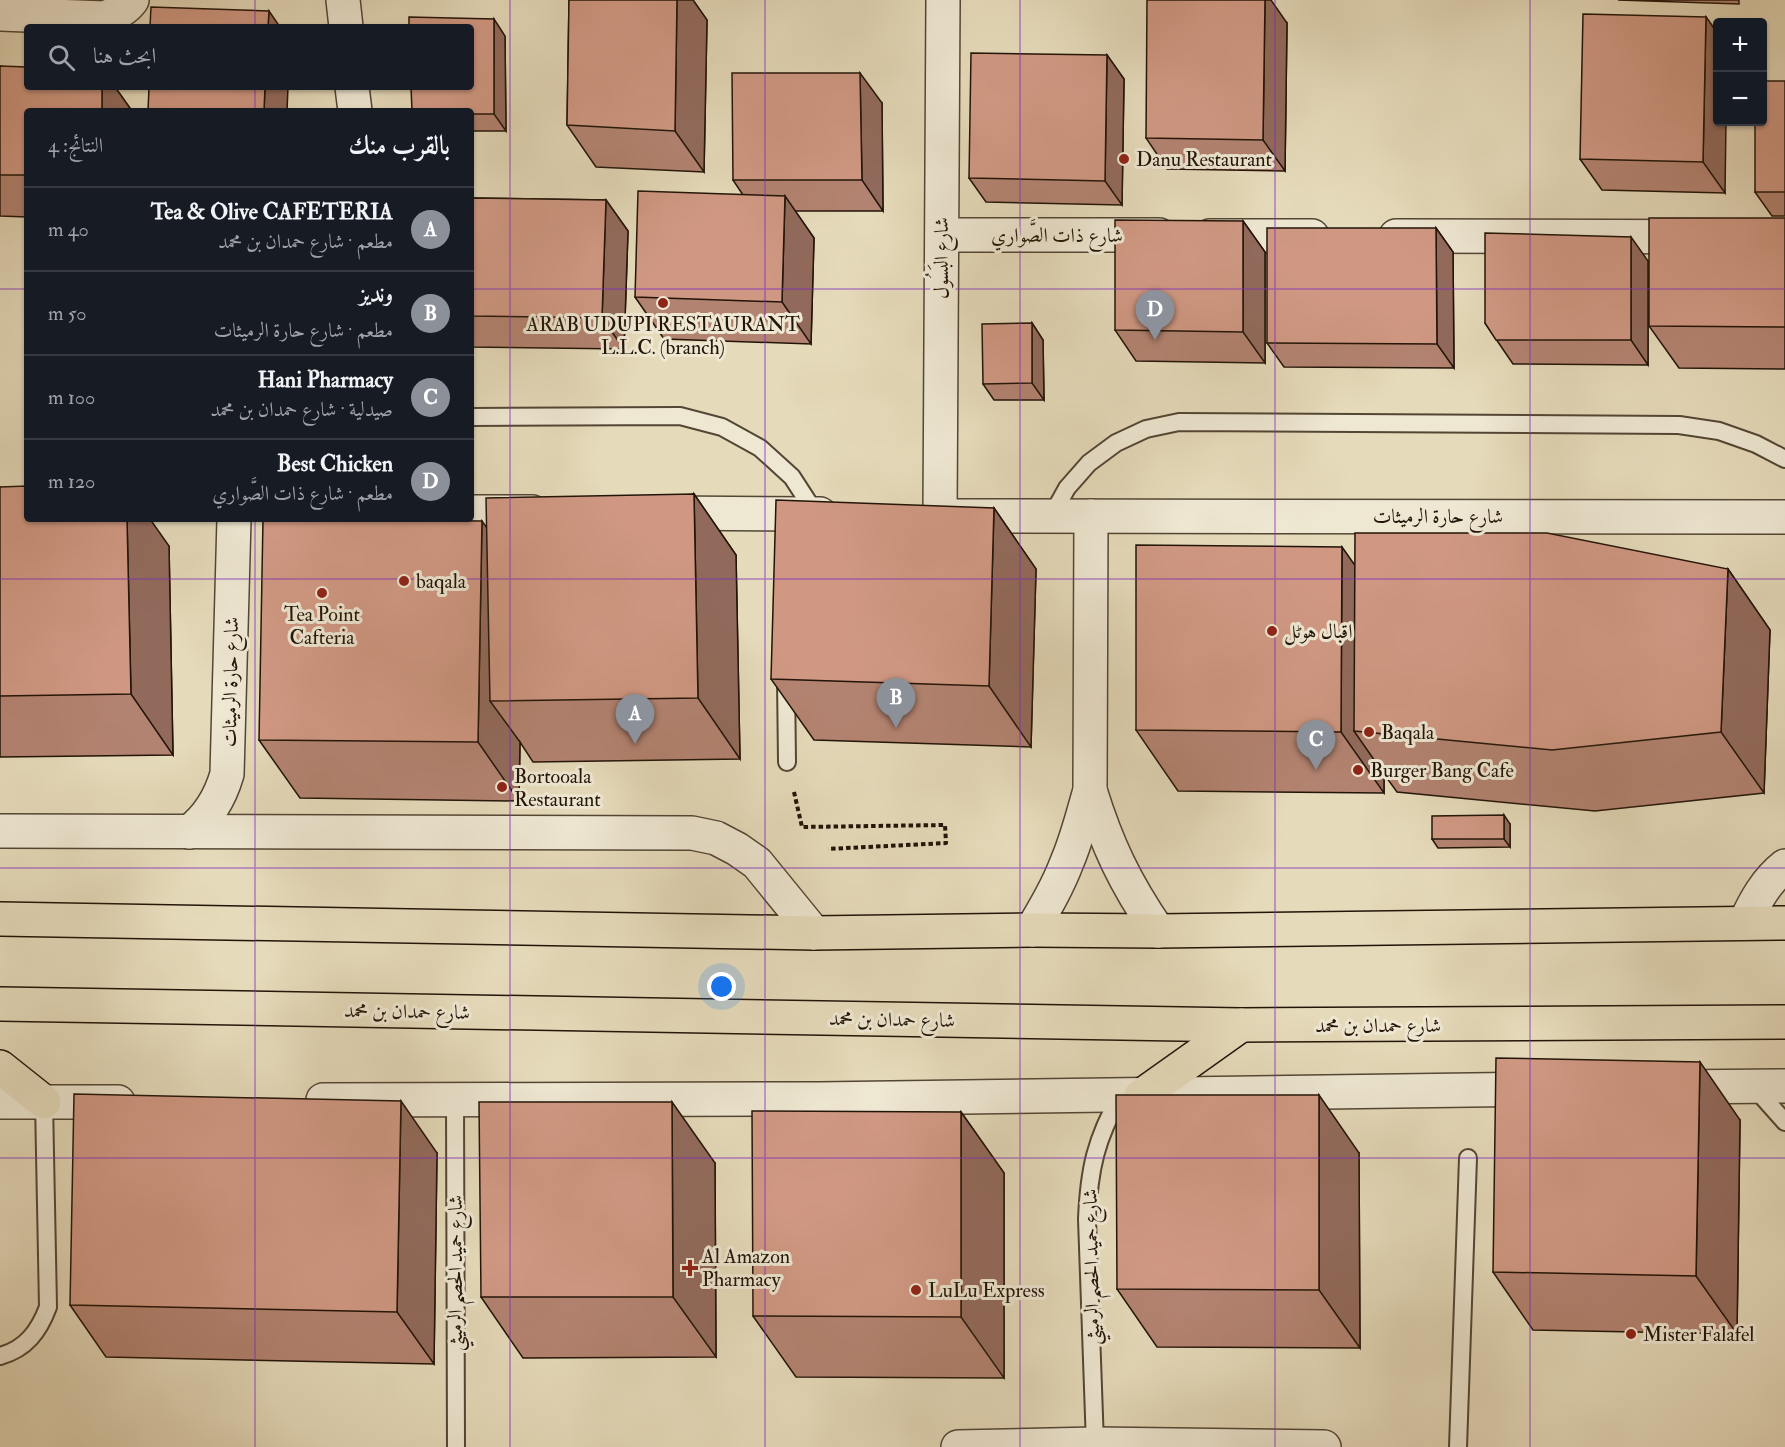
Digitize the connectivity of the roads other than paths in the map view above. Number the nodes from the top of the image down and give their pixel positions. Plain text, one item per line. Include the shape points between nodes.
1 (132, 0) edge
2 (343, 0) edge
3 (943, 0) edge
4 (0, 14) edge
5 (346, 24) edge
6 (352, 90) edge
7 (355, 108) edge
8 (942, 235) junction
9 (1785, 237) edge
10 (474, 417) edge
11 (1785, 459) edge
12 (474, 512) edge
13 (564, 513) edge
14 (634, 513) edge
15 (850, 514) edge
16 (906, 515) edge
17 (940, 515) junction
18 (1091, 516) junction
19 (1051, 517) junction
20 (1785, 517) edge
21 (796, 518) junction
22 (234, 522) edge
23 (786, 667) edge
24 (787, 762) dead end
25 (1090, 790) junction
26 (0, 831) edge
27 (189, 832) junction
28 (1785, 866) edge
29 (0, 919) edge
30 (1745, 923) junction
31 (1785, 923) edge
32 (1032, 930) junction
33 (1158, 931) junction
34 (814, 933) junction
35 (0, 1004) edge
36 (1785, 1022) edge
37 (1241, 1025) junction
38 (0, 1067) edge
39 (1752, 1085) junction
40 (1785, 1086) edge
41 (1644, 1087) edge
42 (1572, 1088) edge
43 (1131, 1095) junction
44 (455, 1100) junction
45 (291, 1101) edge
46 (0, 1102) edge
47 (44, 1102) junction
48 (150, 1102) edge
49 (1785, 1122) edge
50 (1468, 1158) dead end
51 (0, 1356) edge
52 (1095, 1444) junction
53 (456, 1447) edge
54 (958, 1447) edge
55 (1324, 1447) edge
56 (1458, 1447) edge

1 - 4 street via 104,18
2 - 5 street
3 - 8 street, شارع البَسُول
6 - 7 street
8 - 9 street, شارع ذات الصَّواري
8 - 17 street, شارع البَسُول
10 - 21 lane via 680,416 722,427 760,448 792,477
11 - 19 lane via 1719,431 1679,425 1179,422 1146,429 1116,443 1089,463 1067,488
12 - 13 street
14 - 21 street
15 - 21 street
16 - 17 street, شارع حارة الرميثات
17 - 19 street, شارع حارة الرميثات
18 - 19 street, شارع حارة الرميثات
18 - 20 street, شارع حارة الرميثات
18 - 25 street
22 - 27 street, شارع حارة الرميثات via 226,774 213,807
23 - 24 lane
25 - 32 street via 1067,862
25 - 33 street via 1117,864
26 - 27 street
27 - 34 street via 692,833 716,838 757,863
28 - 30 street via 1758,896
29 - 34 main road
30 - 31 main road
30 - 33 main road
32 - 33 main road
32 - 34 main road
35 - 37 main road, شارع حمدان بن محمد
36 - 37 main road, شارع حمدان بن محمد
37 - 43 main road
38 - 47 main road
39 - 40 street
39 - 41 street
39 - 49 lane
42 - 43 street
43 - 44 street
43 - 52 lane, شارع حميد الحصم الرميثي via 1108,1118 1091,1167 1088,1193
44 - 45 street
44 - 53 lane, شارع حميد الحصم الرميثي
46 - 47 street
47 - 48 street
47 - 51 lane via 48,1307 32,1338
50 - 56 lane
52 - 54 street
52 - 55 street

